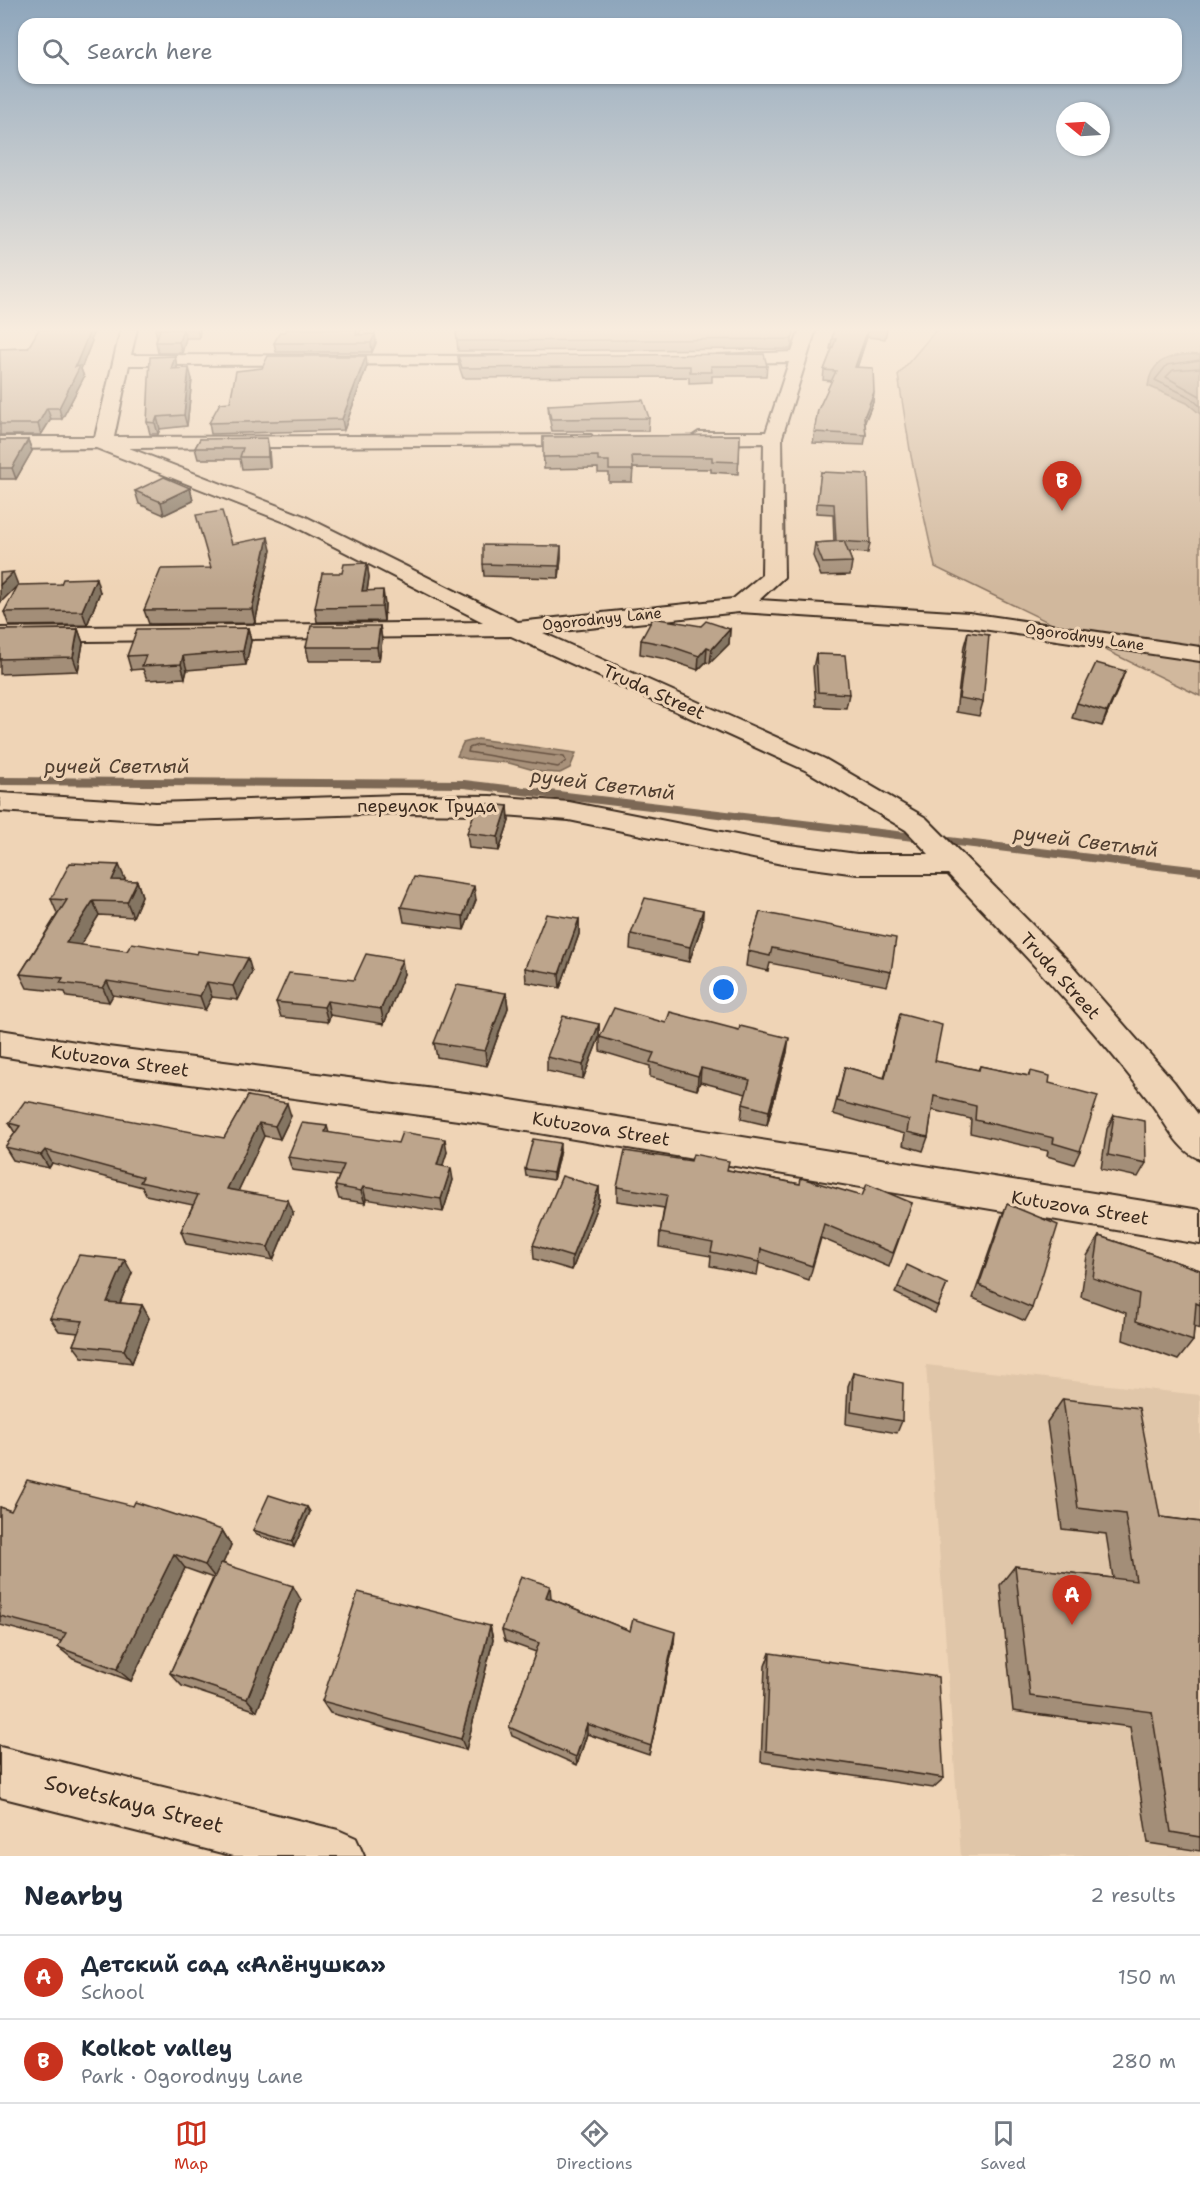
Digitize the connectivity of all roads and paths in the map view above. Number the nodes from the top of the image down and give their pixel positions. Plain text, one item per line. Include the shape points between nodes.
1 (110, 416) edge
2 (779, 416) edge
3 (772, 437) junction
4 (677, 438) edge
5 (605, 439) edge
6 (0, 443) edge
7 (103, 444) junction
8 (739, 605) junction
9 (515, 629) junction
10 (0, 635) edge
11 (1200, 654) edge
12 (0, 802) edge
13 (939, 846) junction
14 (0, 1043) edge
15 (1200, 1143) edge
16 (1200, 1227) edge
17 (0, 1772) edge
18 (338, 1856) edge

1 - 7 street
2 - 3 street
3 - 4 street
3 - 8 street via 773,577
5 - 7 street
6 - 7 street
7 - 9 street, Truda Street via 297,520
8 - 9 street, Ogorodnyy Lane
8 - 11 street, Ogorodnyy Lane via 969,620
9 - 10 street, Ogorodnyy Lane
9 - 13 street, Truda Street via 816,765
12 - 13 street, переулок Труда via 156,812 490,805 569,811 835,861
13 - 15 street, Truda Street via 1059,971
14 - 16 street, Kutuzova Street via 485,1110
17 - 18 street, Sovetskaya Street

